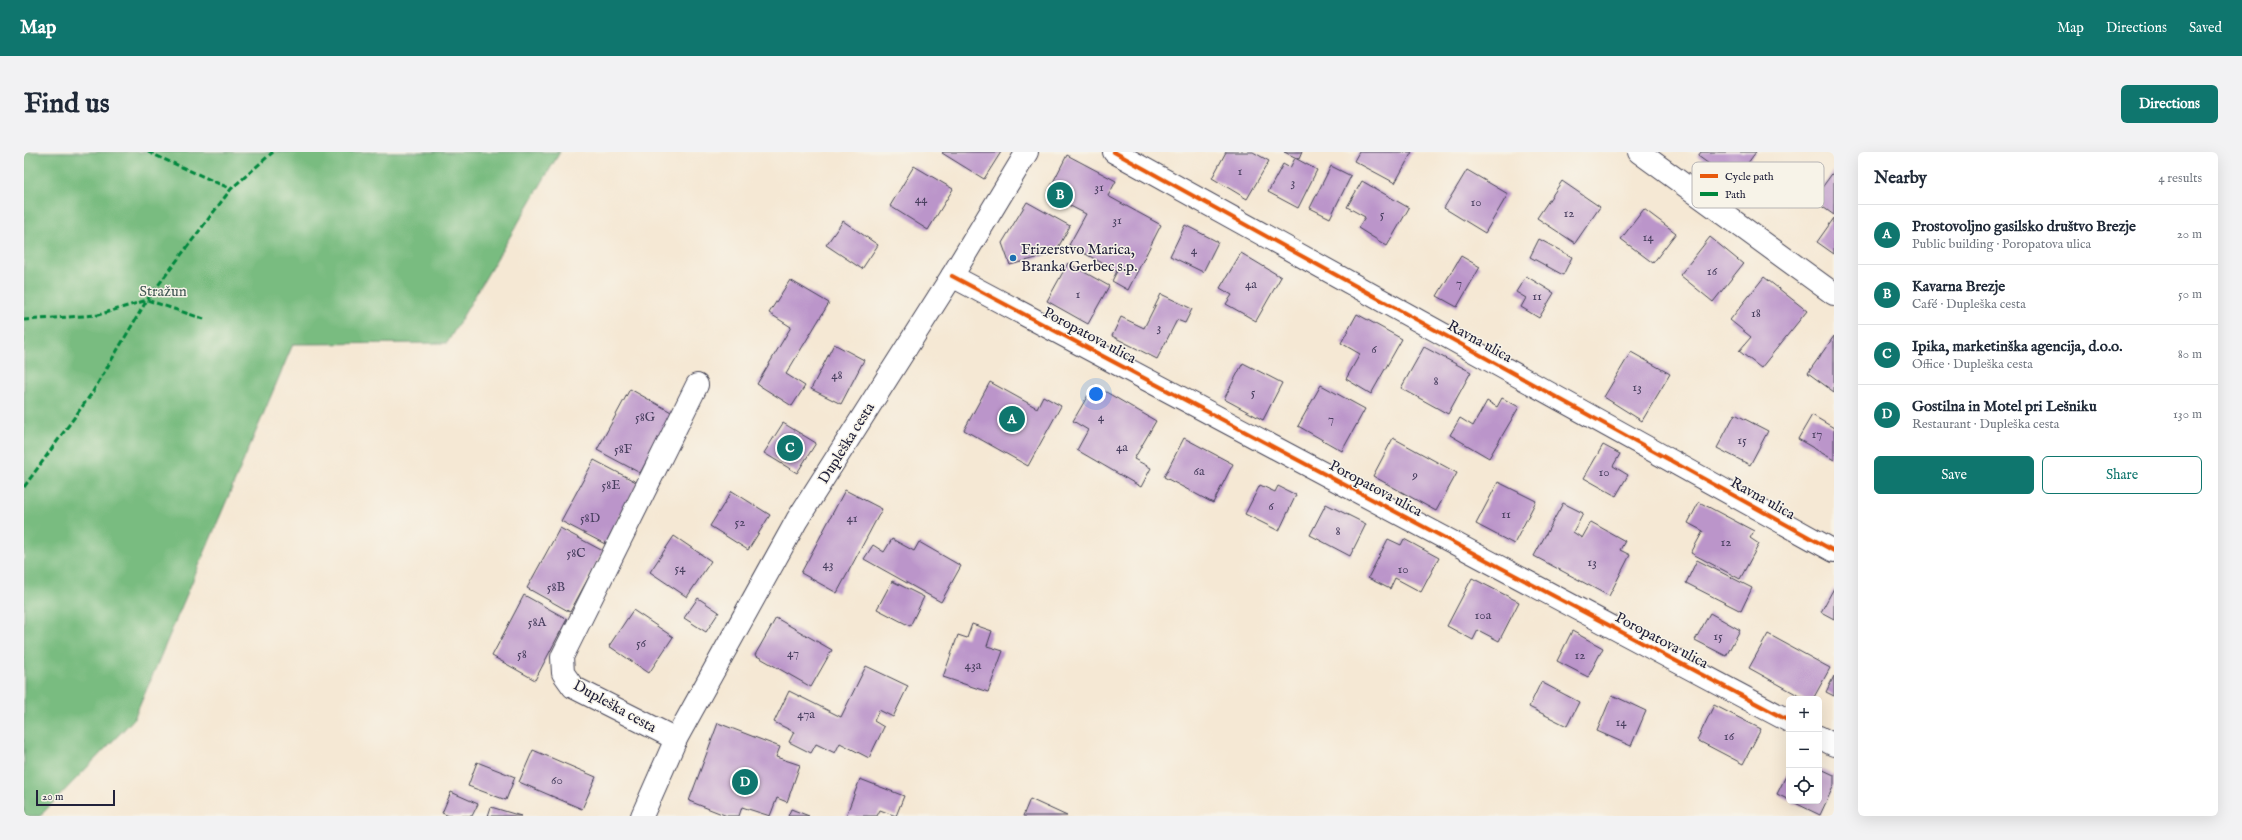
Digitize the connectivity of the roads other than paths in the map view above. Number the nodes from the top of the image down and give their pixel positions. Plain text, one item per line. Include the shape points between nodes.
1 (1027, 152) edge
2 (1114, 152) edge
3 (1639, 152) edge
4 (1692, 191) edge
5 (1716, 208) edge
6 (952, 276) junction
7 (1834, 294) edge
8 (697, 385) dead end
9 (1834, 551) edge
10 (1786, 719) edge
11 (1822, 738) edge
12 (676, 739) junction
13 (1834, 744) edge
14 (642, 816) edge

1 - 6 street, Dupleška cesta
2 - 9 street, Ravna ulica
3 - 4 street
5 - 7 street
6 - 10 street, Poropatova ulica
6 - 12 street, Dupleška cesta via 797,520
8 - 12 street, Dupleška cesta via 562,657 563,673 573,687
11 - 13 street
12 - 14 street, Dupleška cesta

